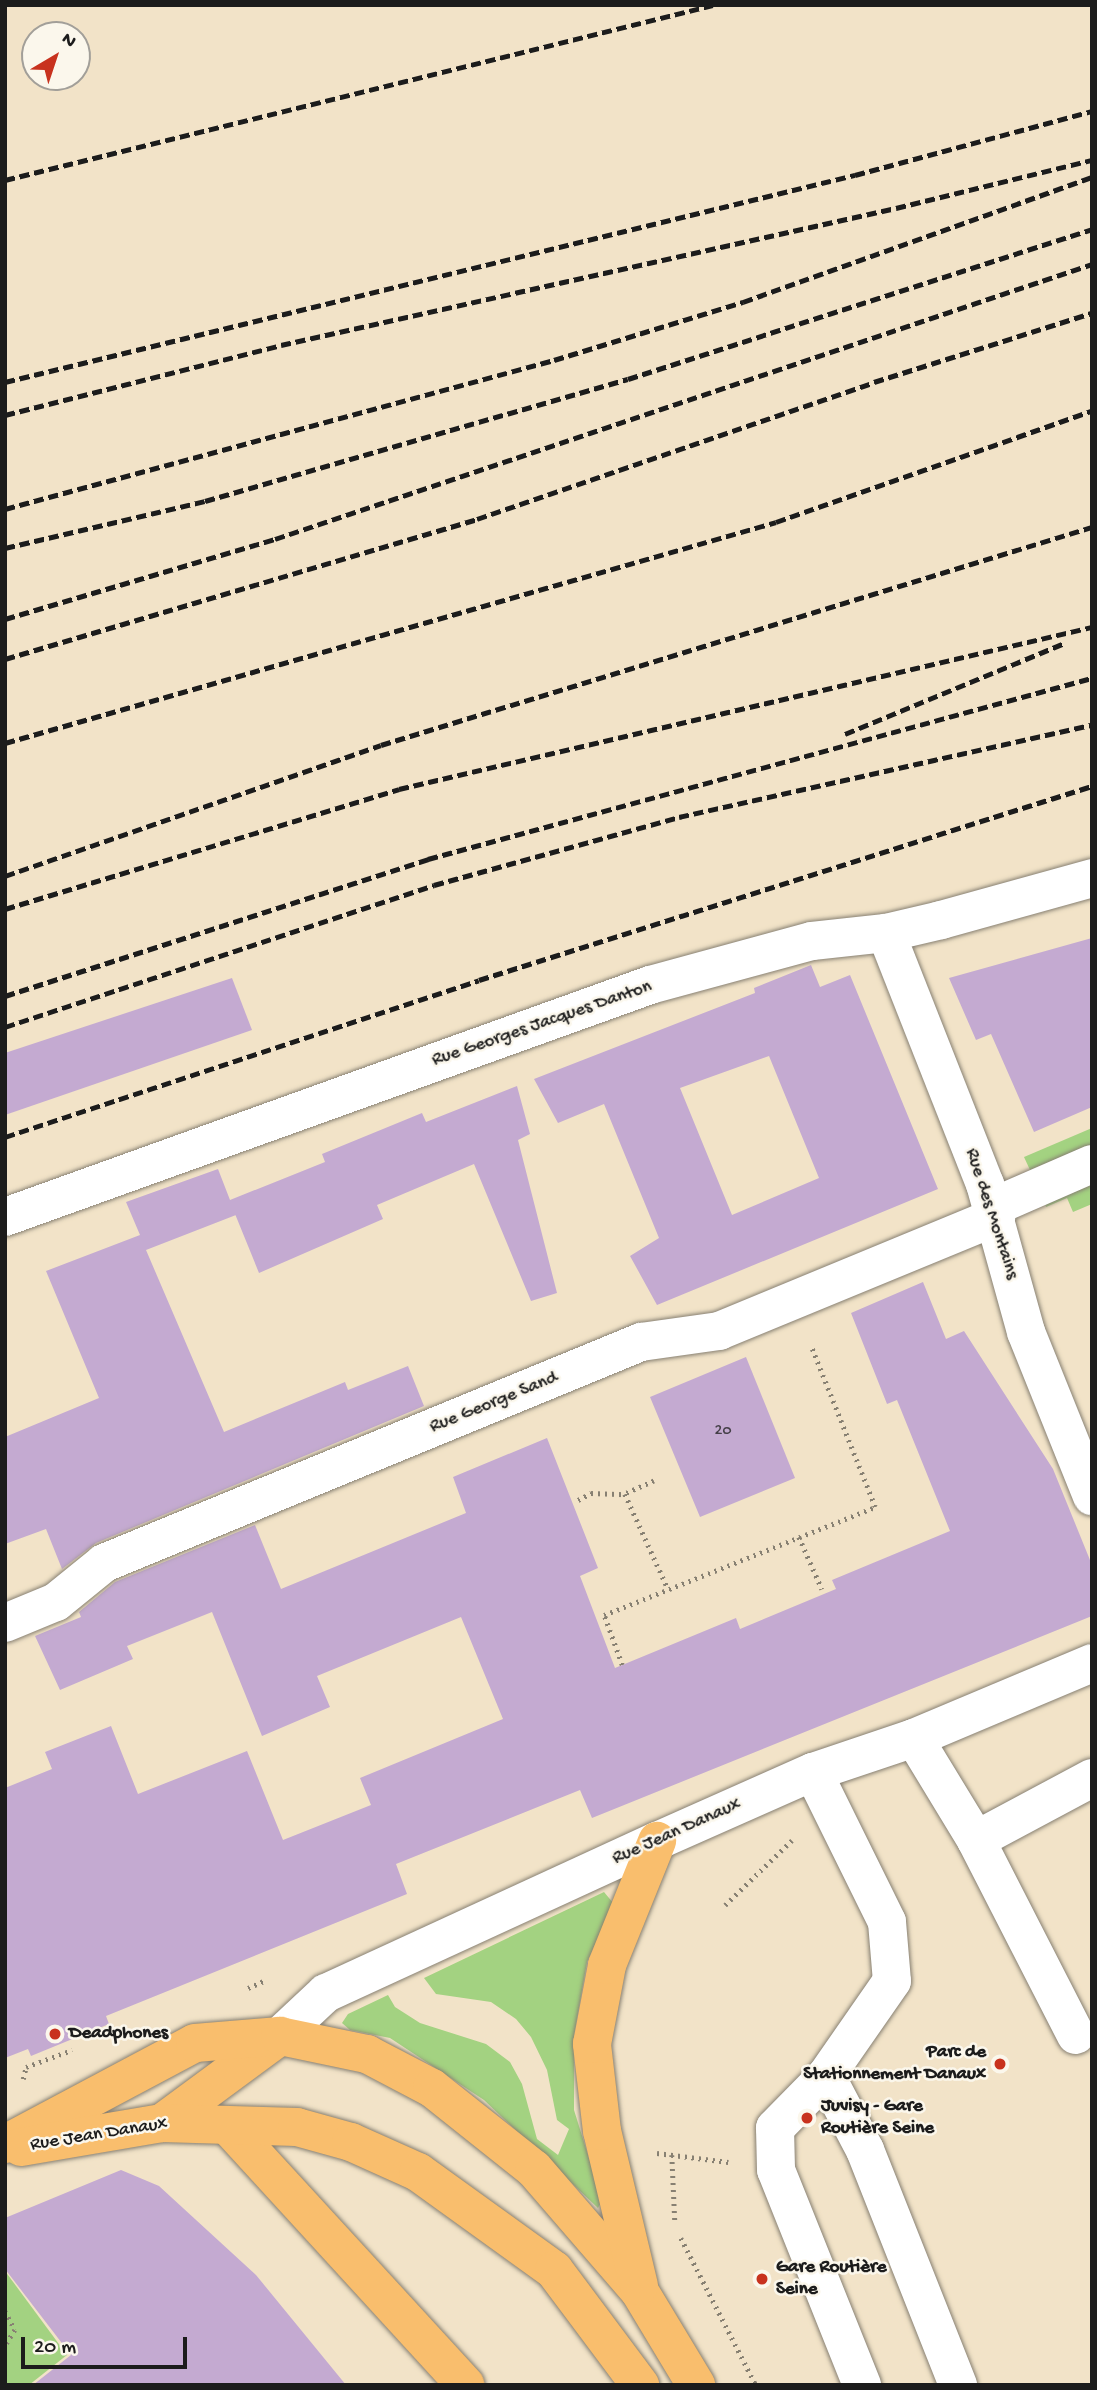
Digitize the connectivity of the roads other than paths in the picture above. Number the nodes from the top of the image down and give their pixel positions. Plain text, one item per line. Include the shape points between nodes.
1 (1092, 878) edge
2 (886, 933) junction
3 (1092, 1164) edge
4 (994, 1212) junction
5 (5, 1217) edge
6 (1092, 1496) edge
7 (5, 1623) edge
8 (1092, 1663) edge
9 (914, 1738) junction
10 (1092, 1778) edge
11 (821, 1787) junction
12 (657, 1840) junction
13 (976, 1840) junction
14 (1076, 2035) dead end
15 (280, 2036) junction
16 (826, 2076) junction
17 (162, 2123) junction
18 (229, 2127) junction
19 (5, 2144) edge
20 (5, 2150) edge
21 (640, 2292) junction
22 (465, 2385) edge
23 (640, 2385) edge
24 (696, 2385) edge
25 (862, 2385) edge
26 (958, 2385) edge

1 - 2 street, Rue Georges Jacques Danton
2 - 4 street, Rue des Montains
2 - 5 street, Rue Georges Jacques Danton via 812,941 650,985
3 - 4 street, Rue George Sand
4 - 6 street, Rue des Montains via 1026,1332
4 - 7 street, Rue George Sand via 719,1331 642,1342 104,1563 56,1602
8 - 9 street, Rue Jean Danaux
9 - 11 street, Rue Jean Danaux
9 - 13 street
10 - 13 street
11 - 12 street, Rue Jean Danaux
11 - 16 street via 887,1922 892,1981
12 - 15 street, Rue Jean Danaux via 326,1993
12 - 21 main road via 607,1965 592,2044 602,2131
13 - 14 street
15 - 17 main road
15 - 19 main road, Rue Jean Danaux via 195,2043
15 - 21 main road, Rue Jean Danaux via 367,2054 432,2088 534,2168
16 - 25 street via 775,2128 776,2170
16 - 26 street via 866,2150
17 - 18 main road, Rue Jean Danaux
17 - 20 main road, Rue Jean Danaux
18 - 22 main road
18 - 23 main road, Rue Jean Danaux via 297,2127 352,2142 418,2172 554,2270
21 - 24 main road

